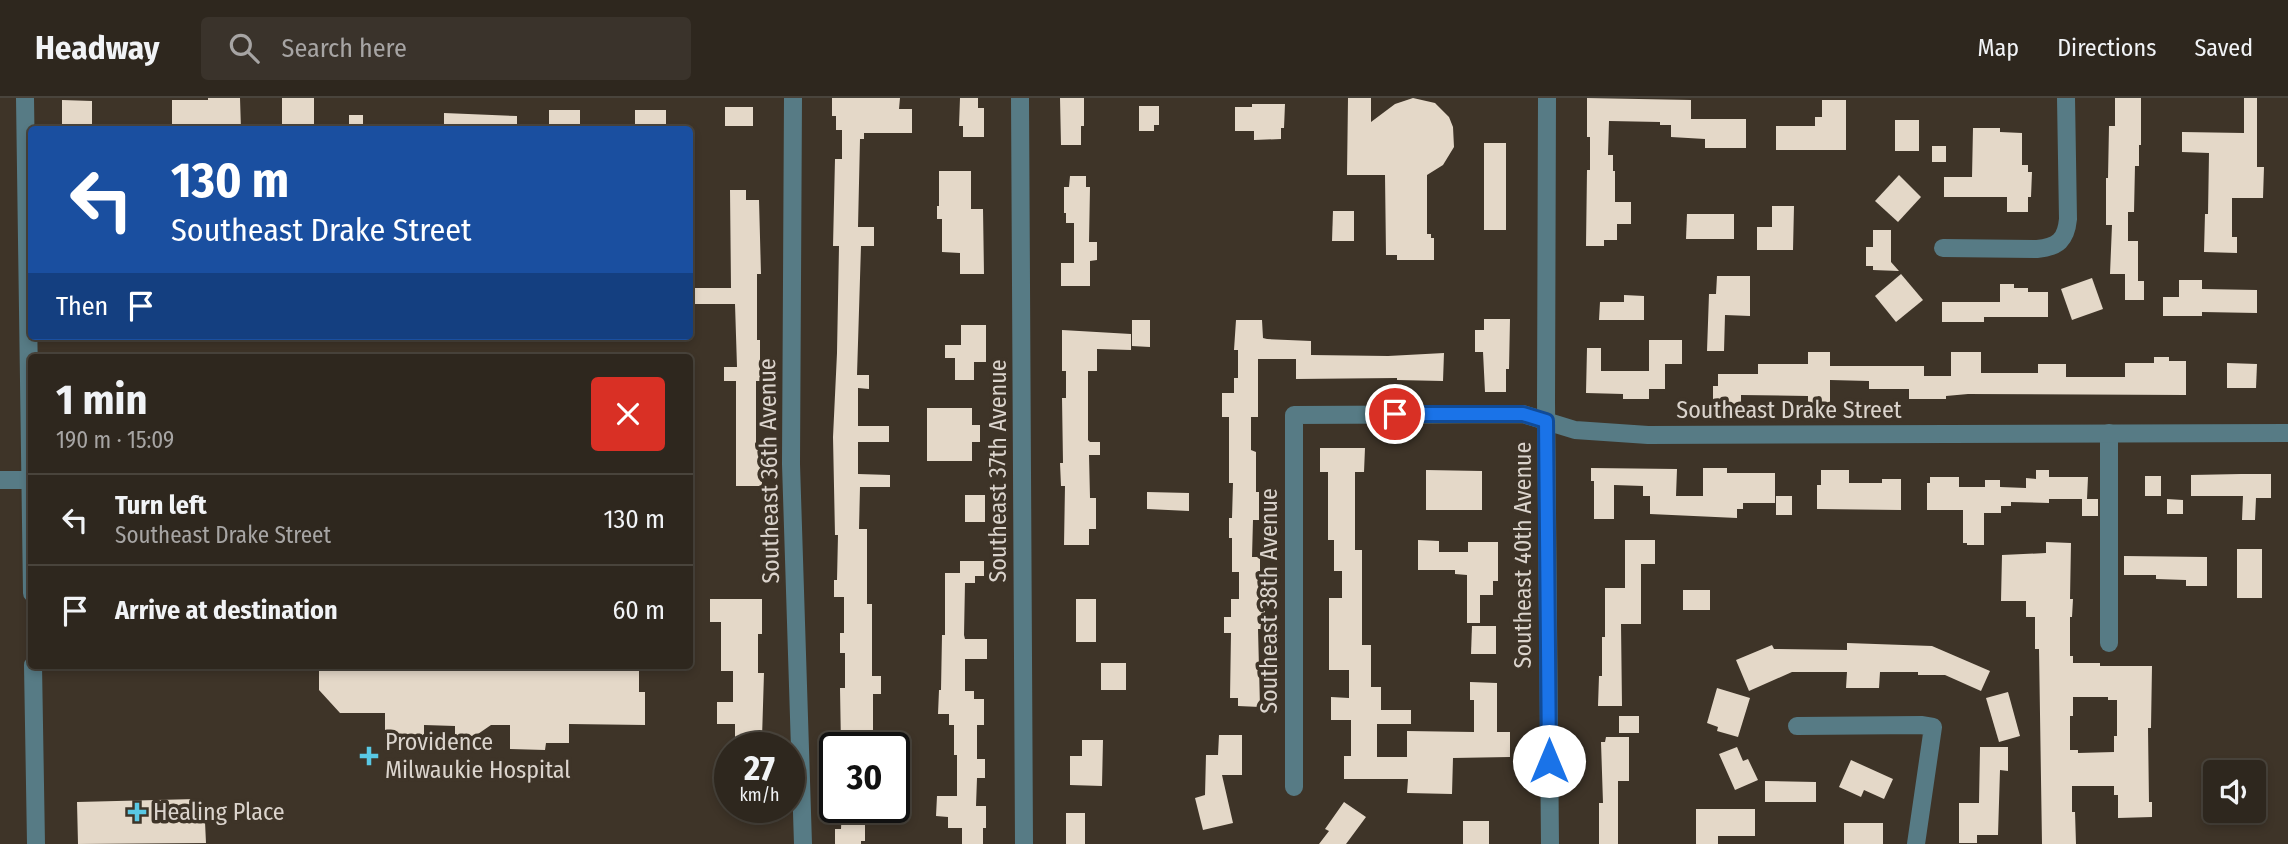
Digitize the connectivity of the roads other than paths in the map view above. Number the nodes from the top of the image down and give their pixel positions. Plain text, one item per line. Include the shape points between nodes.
1 (25, 98) edge
2 (793, 98) edge
3 (1020, 98) edge
4 (1547, 98) edge
5 (2066, 98) edge
6 (1944, 248) dead end
7 (28, 320) edge
8 (1294, 415) joint
9 (1546, 421) junction
10 (2109, 433) junction
11 (2288, 433) edge
12 (0, 480) edge
13 (28, 480) edge
14 (2109, 643) dead end
15 (33, 669) edge
16 (1797, 726) dead end
17 (1294, 788) dead end
18 (36, 844) edge
19 (803, 844) edge
20 (1024, 844) edge
21 (1550, 844) edge
22 (1916, 844) edge

1 - 7 street
2 - 19 street, Southeast 36th Avenue via 792,464
3 - 20 street, Southeast 37th Avenue
4 - 9 street, Southeast 40th Avenue
5 - 6 street via 2068,219 2062,241 2037,249
8 - 9 street, Southeast Drake Street via 1523,414
8 - 17 street, Southeast 38th Avenue
9 - 10 street, Southeast Drake Street via 1575,430 1648,435
9 - 21 street, Southeast 40th Avenue
10 - 11 street, Southeast Drake Street
10 - 14 street
12 - 13 street
15 - 18 street
16 - 22 street via 1933,727

